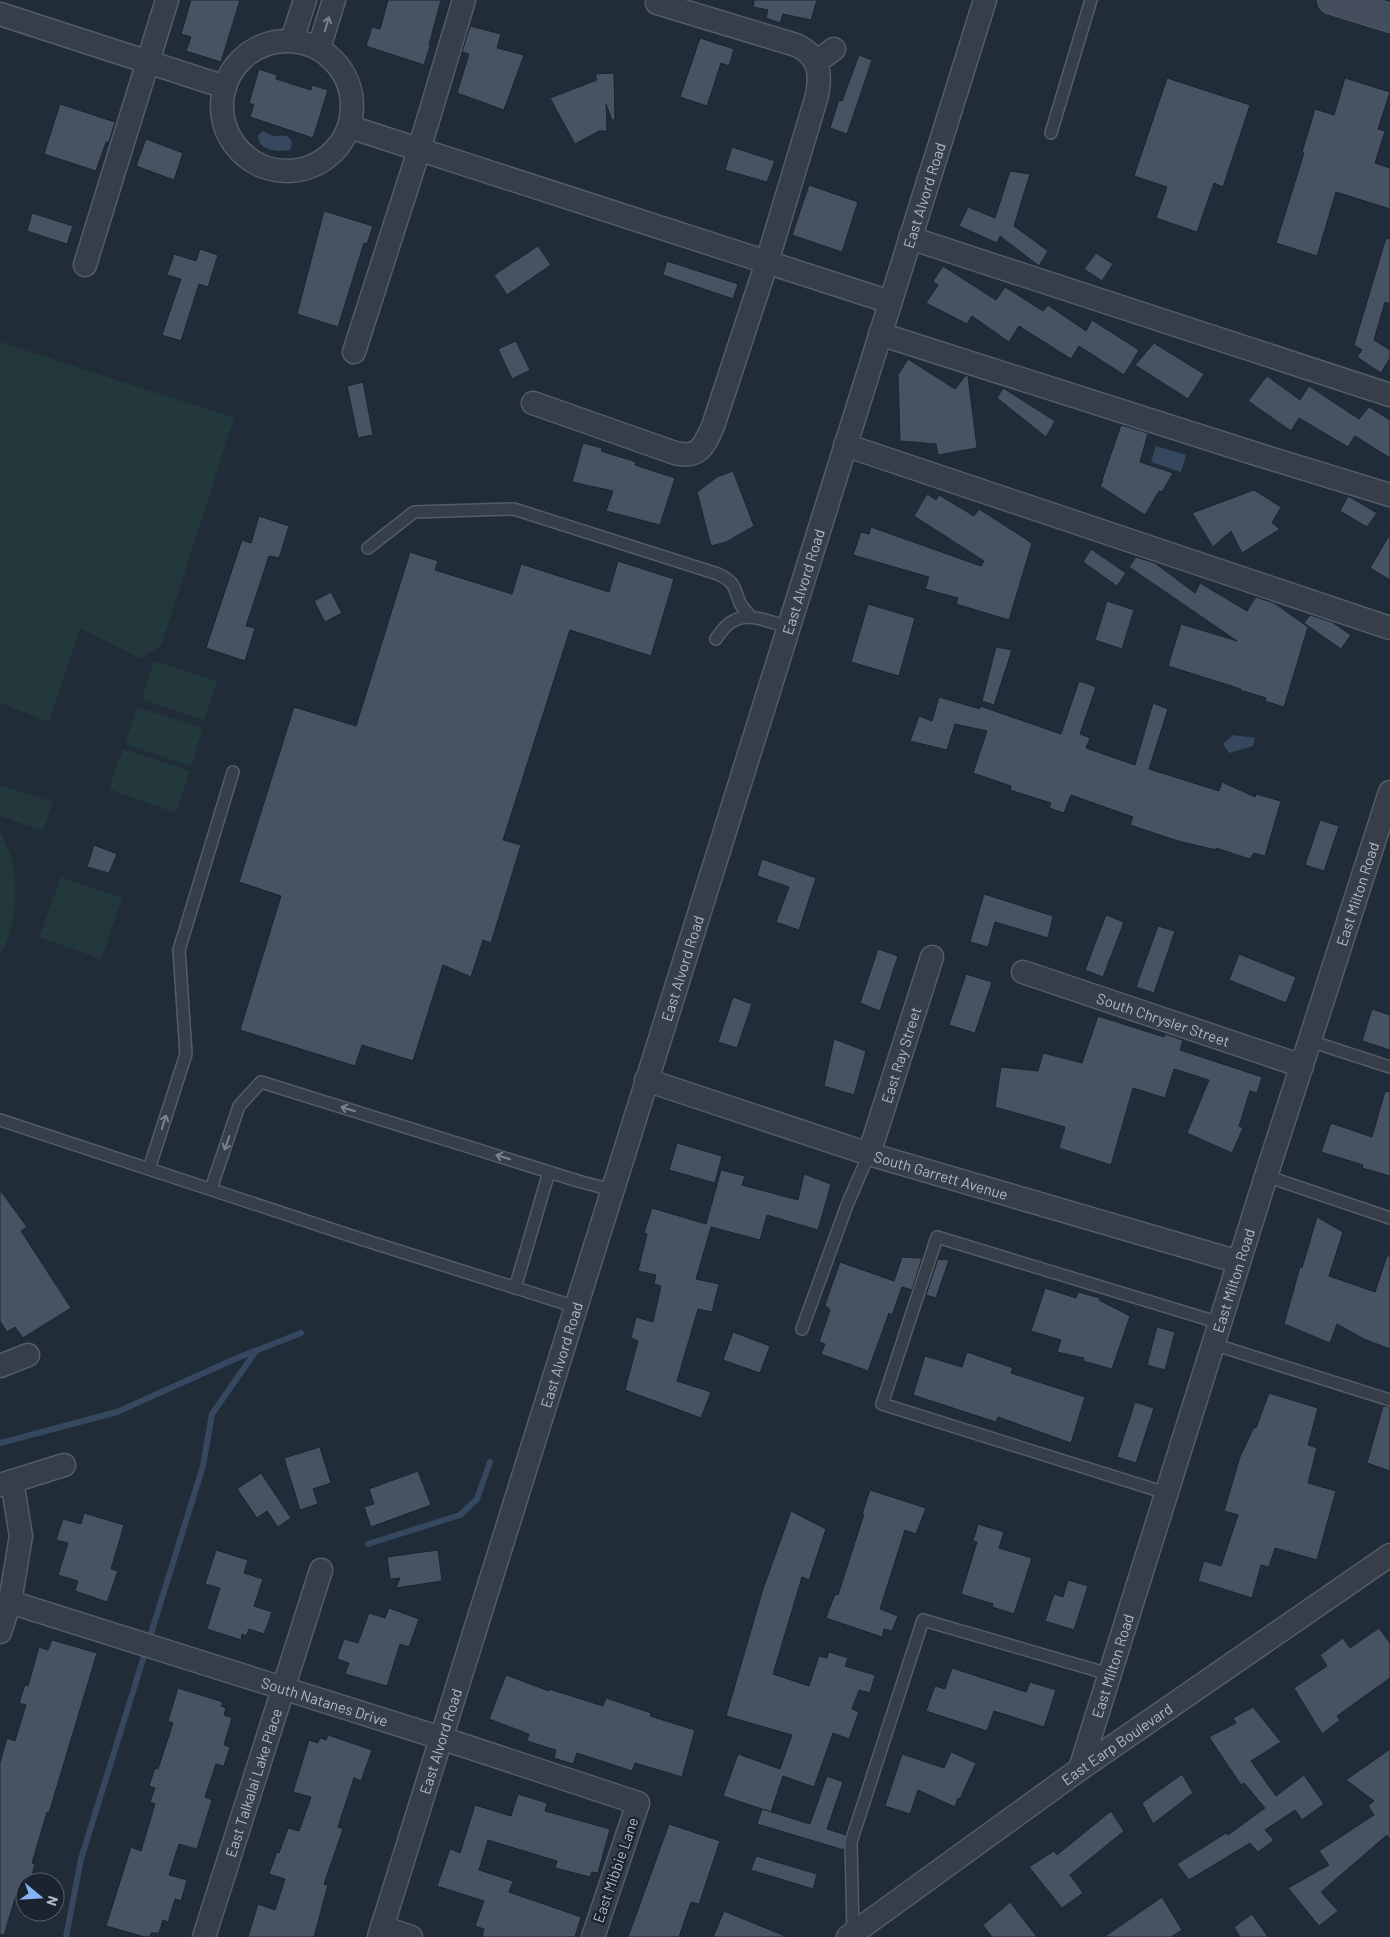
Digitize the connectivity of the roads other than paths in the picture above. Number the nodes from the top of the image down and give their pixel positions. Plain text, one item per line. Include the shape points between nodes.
1 (167, 0) edge
2 (305, 0) edge
3 (334, 0) edge
4 (464, 0) edge
5 (985, 0) edge
6 (1091, 0) edge
7 (1339, 1) edge
8 (657, 3) dead end
9 (0, 14) edge
10 (1390, 18) edge
11 (292, 40) junction
12 (319, 48) junction
13 (834, 49) dead end
14 (148, 62) junction
15 (816, 62) junction
16 (225, 87) junction
17 (350, 127) junction
18 (1051, 134) dead end
19 (419, 150) junction
20 (910, 238) junction
21 (766, 262) junction
22 (85, 265) dead end
23 (890, 302) junction
24 (880, 334) junction
25 (354, 352) dead end
26 (1390, 395) edge
27 (533, 403) dead end
28 (845, 445) junction
29 (1390, 495) edge
30 (368, 548) dead end
31 (750, 616) junction
32 (788, 627) junction
33 (1390, 628) edge
34 (716, 639) dead end
35 (233, 772) dead end
36 (1390, 792) edge
37 (932, 957) dead end
38 (1023, 972) dead end
39 (1310, 1041) junction
40 (1302, 1066) junction
41 (1390, 1067) edge
42 (646, 1080) junction
43 (2, 1120) edge
44 (869, 1154) junction
45 (149, 1169) junction
46 (550, 1172) junction
47 (1266, 1176) junction
48 (211, 1188) junction
49 (612, 1190) junction
50 (1390, 1218) edge
51 (1239, 1262) junction
52 (515, 1288) junction
53 (576, 1307) junction
54 (1220, 1323) junction
55 (802, 1329) dead end
56 (1213, 1344) junction
57 (28, 1355) dead end
58 (0, 1366) edge
59 (1390, 1400) edge
60 (64, 1465) dead end
61 (6, 1483) edge
62 (1166, 1493) junction
63 (1390, 1555) edge
64 (321, 1570) dead end
65 (10, 1602) junction
66 (0, 1632) edge
67 (1109, 1674) junction
68 (284, 1688) junction
69 (441, 1738) junction
70 (1080, 1769) junction
71 (638, 1803) joint
72 (380, 1932) edge
73 (850, 1935) edge
74 (204, 1937) edge
75 (411, 1937) edge
76 (593, 1937) edge

1 - 14 street
2 - 11 street
12 -> 3 street
4 - 19 street
5 - 20 street, East Alvord Road
6 - 18 lane
7 - 10 main road
8 - 15 street via 796,45
9 - 14 street
11 - 12 street
11 - 16 street via 270,43 250,52 235,67
12 - 17 street via 337,63 348,82 353,104
13 - 15 street
14 - 16 street
14 - 22 street
15 - 21 street via 818,92
16 - 17 street via 222,107 225,127 234,146 249,160 267,169 288,172 308,169 326,160
17 - 19 street
19 - 21 street
19 - 25 street
20 - 23 street, East Alvord Road
20 - 26 street
21 - 23 street
21 - 27 street via 701,460
23 - 24 street, East Alvord Road
24 - 28 street, East Alvord Road
24 - 29 street
28 - 32 street, East Alvord Road
28 - 33 street
30 - 31 lane via 414,512 514,509 718,574 735,587 740,604
31 - 32 lane
31 - 34 lane via 730,622
32 - 42 street, East Alvord Road
45 -> 35 lane via 186,1054 179,950
36 - 39 street, East Milton Road
37 - 44 street, East Ray Street
38 - 40 street, South Chrysler Street
39 - 40 street, East Milton Road
39 - 41 lane
40 - 47 street, East Milton Road
42 - 44 street, South Garrett Avenue
42 - 49 street, East Alvord Road
43 - 45 lane
44 - 51 street, South Garrett Avenue
44 - 55 lane
45 - 48 lane
46 -> 48 lane via 261,1082 239,1106
46 - 49 lane
46 - 52 lane
47 - 50 lane
47 - 51 street, East Milton Road
48 - 52 lane
49 - 53 street, East Alvord Road
51 - 54 street, East Milton Road
52 - 53 lane
53 - 69 street, East Alvord Road
54 - 56 street, East Milton Road
54 - 62 lane via 938,1237 882,1404
56 - 59 lane
56 - 62 street, East Milton Road
57 - 58 street
60 - 61 street
61 - 65 street via 21,1536
62 - 67 street, East Milton Road
63 - 70 street, East Earp Boulevard
64 - 68 street, East Talkalai Lake Place
65 - 66 street
65 - 68 street, South Natanes Drive
67 - 70 street, East Milton Road
67 - 73 lane via 923,1620 851,1842
68 - 69 street, South Natanes Drive
68 - 74 street, East Talkalai Lake Place
69 - 71 street, South Natanes Drive
69 - 72 street, East Alvord Road
70 - 73 street, East Earp Boulevard
71 - 76 street, East Mibbie Lane
72 - 75 street

